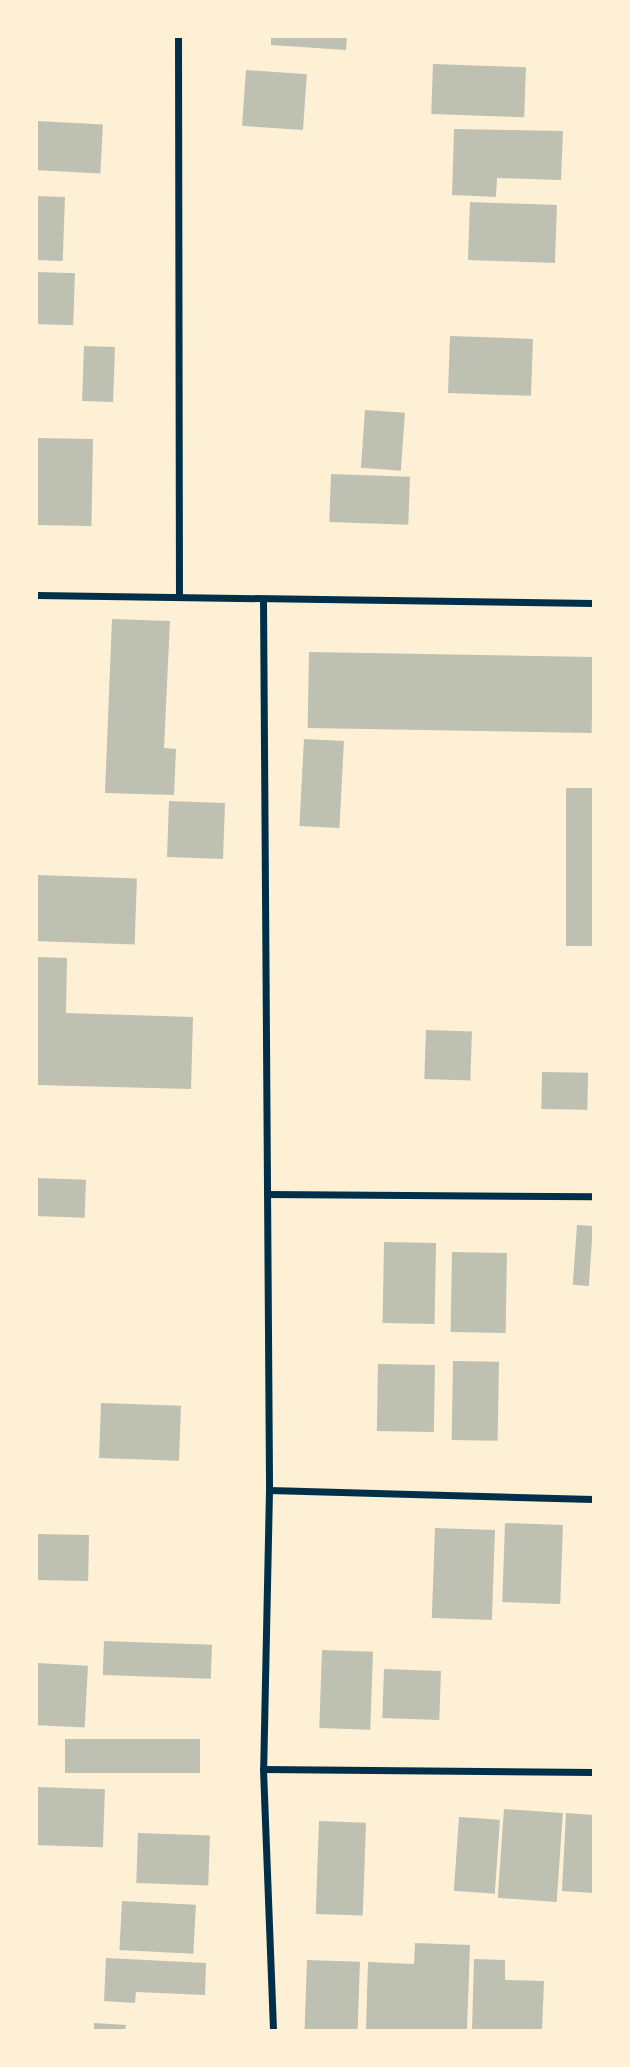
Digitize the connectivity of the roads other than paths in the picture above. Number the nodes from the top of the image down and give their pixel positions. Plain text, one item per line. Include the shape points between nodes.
1 (177, 37) edge
2 (37, 596) edge
3 (179, 597) junction
4 (263, 599) junction
5 (593, 603) edge
6 (267, 1194) junction
7 (593, 1196) edge
8 (270, 1490) junction
9 (593, 1499) edge
10 (263, 1769) junction
11 (593, 1772) edge
12 (273, 2030) edge

1 - 3 street
2 - 3 street
3 - 4 street
4 - 5 street
4 - 6 street
6 - 7 street
6 - 8 street
8 - 9 street
8 - 10 street
10 - 11 street
10 - 12 street

